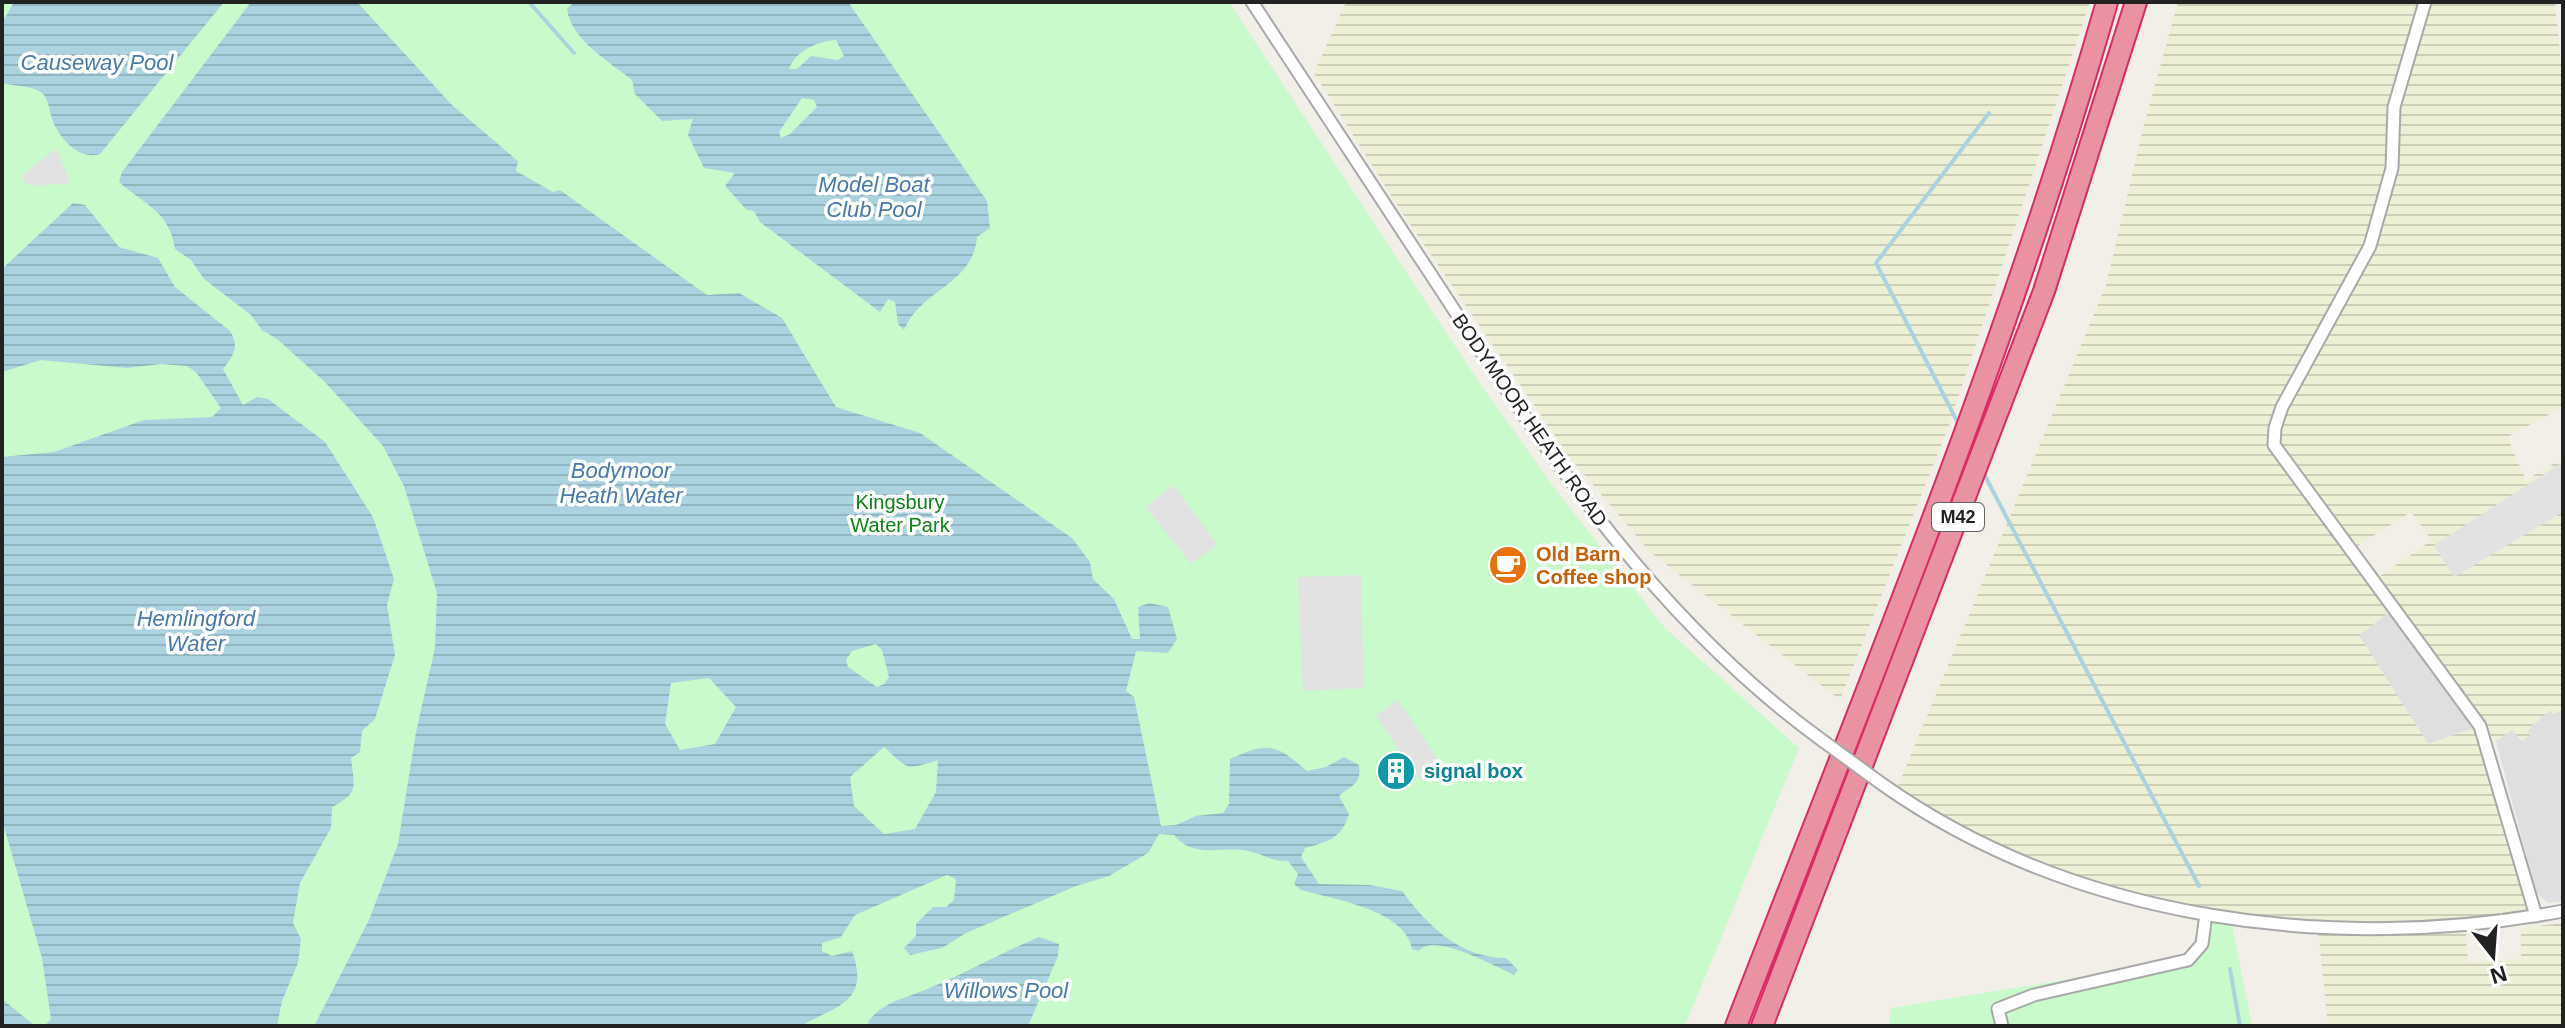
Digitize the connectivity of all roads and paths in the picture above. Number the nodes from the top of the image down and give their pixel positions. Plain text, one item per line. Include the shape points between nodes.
1 (1252, 2) edge
2 (2107, 2) edge
3 (2136, 2) edge
4 (2425, 2) edge
5 (2563, 911) edge
6 (2206, 914) junction
7 (2536, 916) junction
8 (1736, 1026) edge
9 (1762, 1026) edge
10 (2002, 1026) edge

1 - 6 street, BODYMOOR HEATH ROAD, bridge via 1583,503 1685,620 1776,707 1882,784 1960,829 2052,873
2 - 8 highway, M42 via 1931,529
3 - 9 highway, M42 via 2044,291
4 - 7 street via 2394,107 2392,168 2384,207 2370,246 2282,407 2274,445 2486,736
5 - 7 street, BODYMOOR HEATH ROAD
6 - 7 street, BODYMOOR HEATH ROAD via 2267,925 2349,930 2435,928
6 - 10 street via 2202,944 2188,960 2034,995 1998,1009

